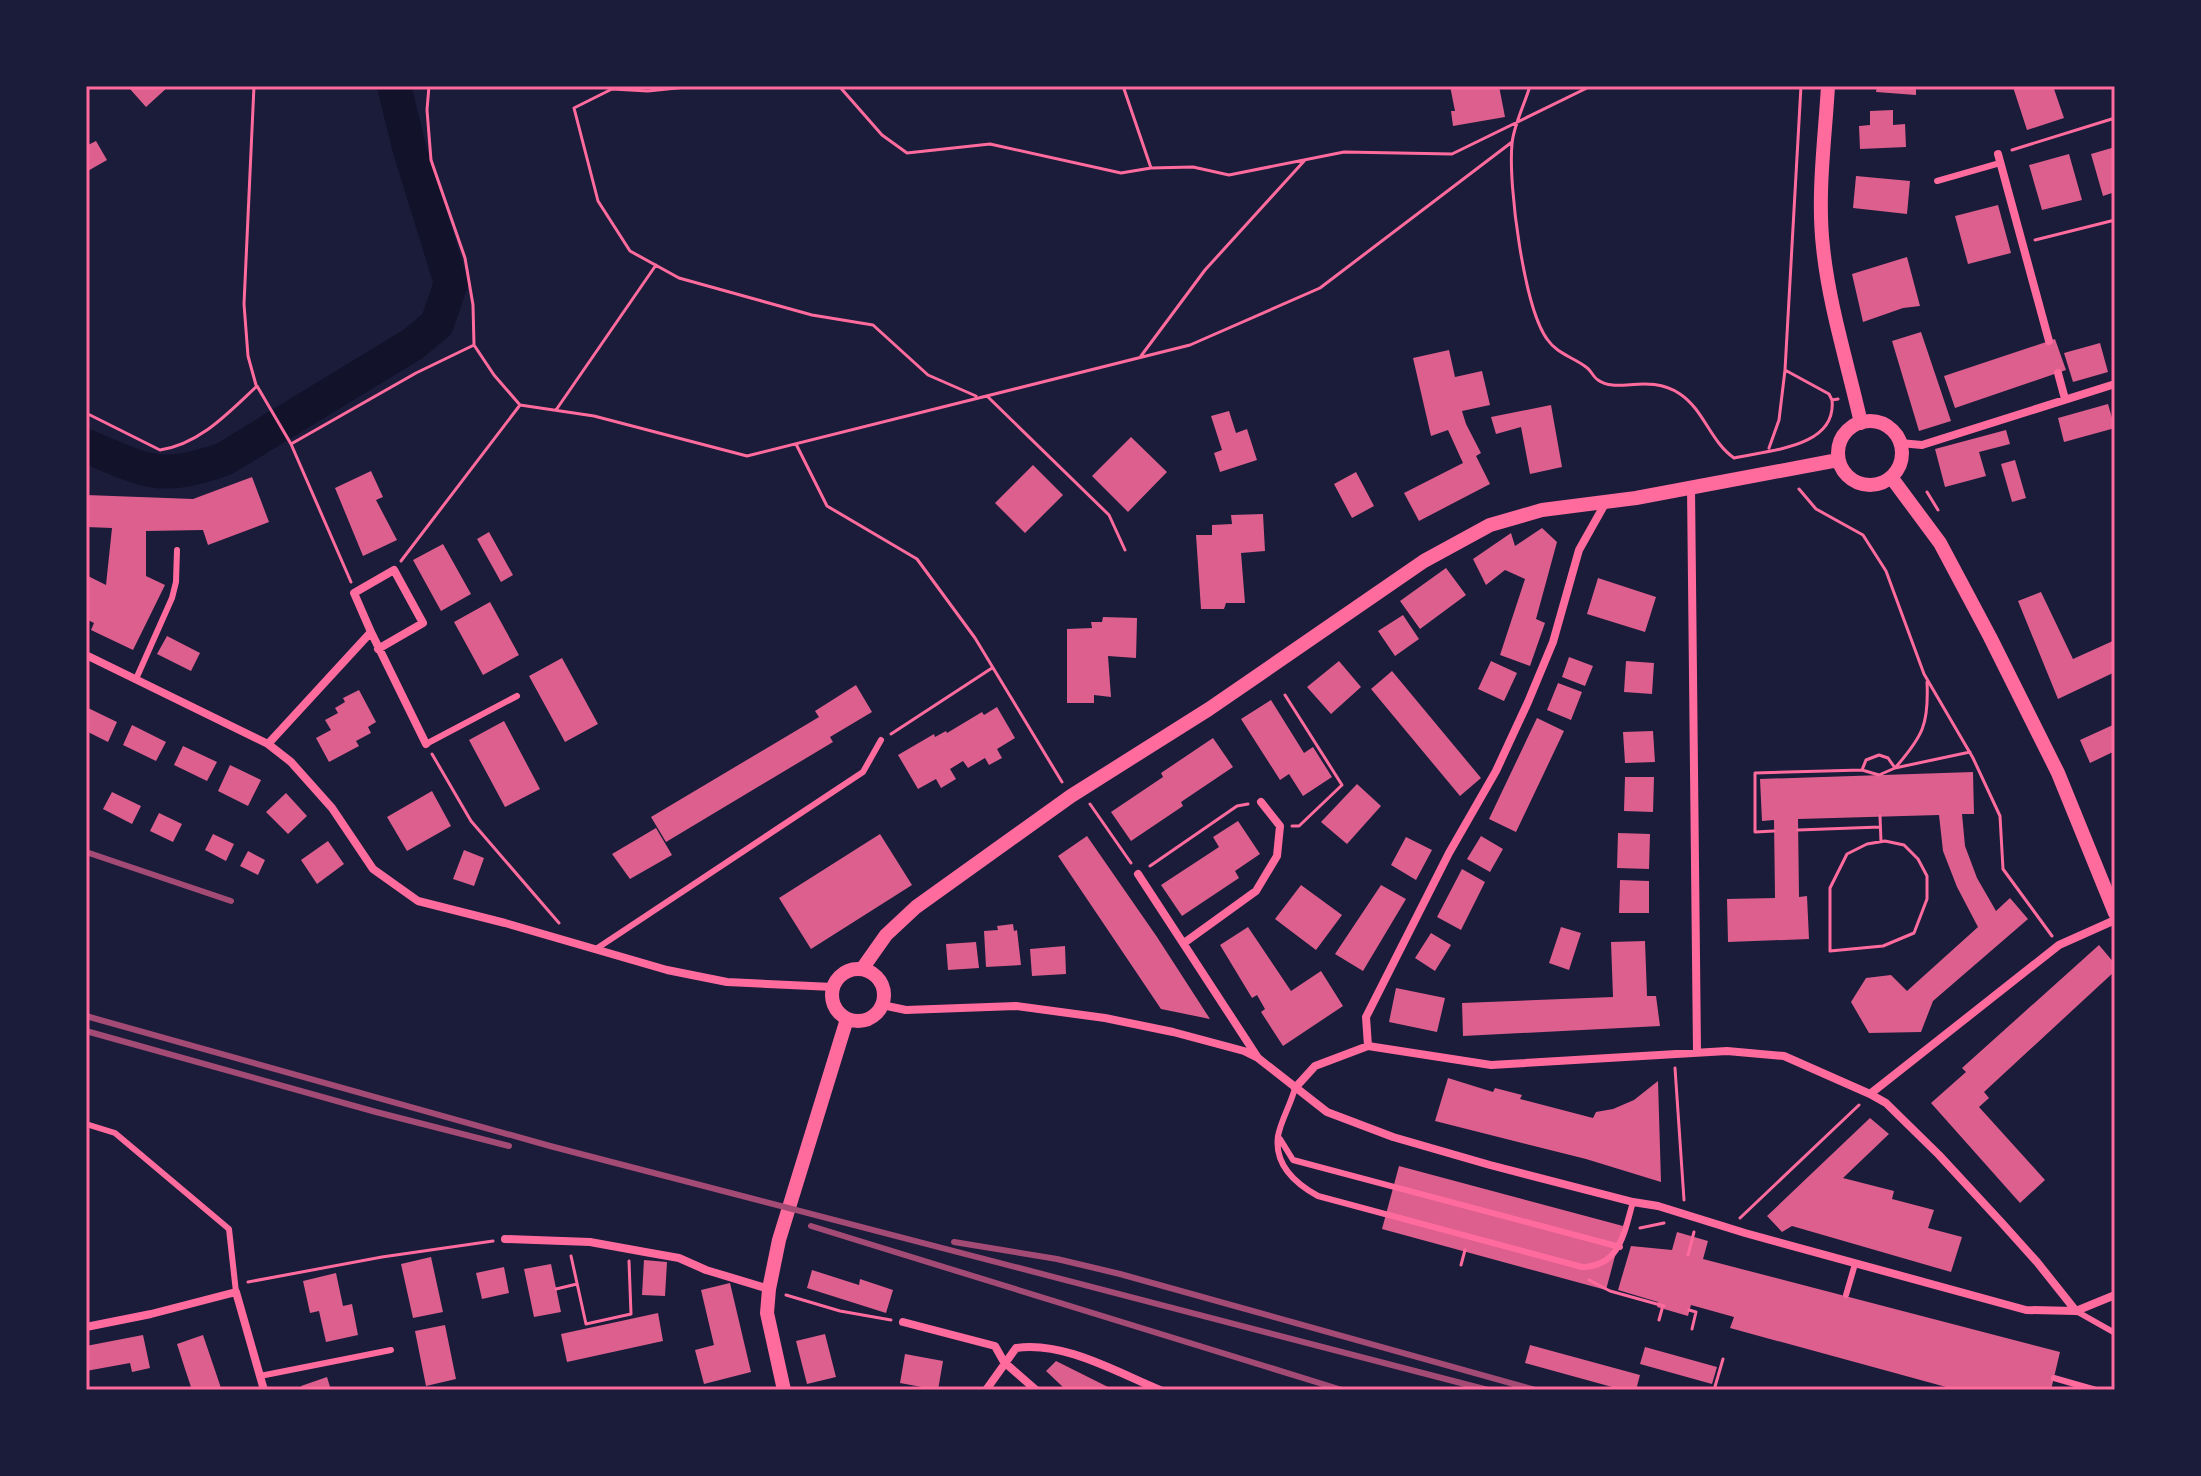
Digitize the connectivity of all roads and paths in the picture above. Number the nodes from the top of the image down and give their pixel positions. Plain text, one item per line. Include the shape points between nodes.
1 (254, 86) edge
2 (429, 86) edge
3 (696, 86) edge
4 (839, 86) edge
5 (1123, 86) edge
6 (1530, 86) edge
7 (1591, 86) edge
8 (1801, 86) edge
9 (1828, 86) edge
10 (2115, 118) edge
11 (1519, 122) junction
12 (1512, 142) junction
13 (1999, 158) junction
14 (1306, 159) junction
15 (1151, 168) junction
16 (1937, 181) dead end
17 (2115, 220) edge
18 (2023, 243) junction
19 (656, 265) junction
20 (2049, 341) dead end
21 (474, 345) junction
22 (1141, 356) junction
23 (1785, 370) junction
24 (2058, 373) dead end
25 (2115, 384) edge
26 (257, 386) junction
27 (1855, 395) junction
28 (987, 396) junction
29 (979, 397) junction
30 (2065, 399) junction
31 (1832, 400) junction
32 (520, 405) junction
33 (556, 410) junction
34 (86, 413) edge
35 (1861, 423) junction
36 (1900, 443) junction
37 (291, 444) junction
38 (796, 444) junction
39 (1769, 450) junction
40 (1838, 460) junction
41 (1891, 477) junction
42 (1691, 486) junction
43 (1799, 489) dead end
44 (1606, 502) junction
45 (177, 550) dead end
46 (1125, 550) dead end
47 (394, 570) junction
48 (354, 593) junction
49 (371, 632) junction
50 (378, 649) junction
51 (86, 655) edge
52 (992, 668) junction
53 (1927, 678) junction
54 (136, 679) junction
55 (1285, 695) dead end
56 (517, 696) dead end
57 (881, 740) joint
58 (268, 744) junction
59 (426, 744) junction
60 (1970, 752) junction
61 (1895, 768) junction
62 (1862, 770) junction
63 (1071, 796) junction
64 (1261, 802) joint
65 (1092, 807) dead end
66 (1880, 816) dead end
67 (1280, 826) junction
68 (1880, 827) junction
69 (1798, 830) dead end
70 (1774, 831) dead end
71 (1881, 842) junction
72 (1138, 874) junction
73 (2115, 913) edge
74 (2115, 920) edge
75 (576, 943) junction
76 (1184, 943) junction
77 (2059, 945) junction
78 (596, 949) junction
79 (862, 969) junction
80 (833, 987) junction
81 (882, 1005) junction
82 (847, 1019) junction
83 (1368, 1046) junction
84 (1697, 1052) junction
85 (1674, 1053) junction
86 (1258, 1058) junction
87 (1295, 1088) junction
88 (1870, 1094) junction
89 (86, 1124) edge
90 (1278, 1136) junction
91 (1633, 1202) junction
92 (1696, 1217) junction
93 (1671, 1223) dead end
94 (1683, 1227) dead end
95 (1730, 1227) junction
96 (505, 1239) joint
97 (568, 1241) junction
98 (1620, 1247) junction
99 (628, 1249) junction
100 (1688, 1255) dead end
101 (1855, 1264) junction
102 (1580, 1275) dead end
103 (577, 1284) junction
104 (556, 1289) dead end
105 (769, 1289) junction
106 (236, 1292) junction
107 (1846, 1295) dead end
108 (2115, 1295) edge
109 (1689, 1310) dead end
110 (2076, 1311) junction
111 (1659, 1320) dead end
112 (903, 1322) joint
113 (86, 1327) edge
114 (1692, 1329) dead end
115 (2115, 1333) edge
116 (391, 1350) dead end
117 (1723, 1359) dead end
118 (1004, 1362) junction
119 (260, 1376) junction
120 (2054, 1378) dead end
121 (264, 1390) edge
122 (784, 1390) edge
123 (986, 1390) edge
124 (1036, 1390) edge
125 (1160, 1390) edge
126 (1714, 1390) edge
127 (2096, 1390) edge

1 - 26 path via 244,304 248,356
2 - 21 path via 431,160 465,258
3 - 19 path via 612,89 574,108 598,201 630,251
4 - 15 path via 882,135 907,153 990,144 1121,173
5 - 15 path
6 - 11 path
7 - 11 path
8 - 23 path
9 - 27 street via 1823,247
10 - 13 path
11 - 12 path
11 - 14 path via 1452,154 1344,152
12 - 22 path via 1320,288 1190,345
12 - 39 path via 1516,224 1538,327 1550,344 1588,368 1598,381 1665,385 1679,393 1734,458
13 - 16 lane
13 - 18 street
14 - 15 path via 1229,175 1193,167
14 - 22 path via 1205,270
17 - 18 path
18 - 20 street
19 - 29 path via 679,278 812,315 873,325 928,375
19 - 33 path
21 - 32 path
21 - 37 path
22 - 28 path
23 - 31 path
23 - 39 path
24 - 30 street
25 - 30 street
26 - 34 path via 217,423 173,448 160,450
26 - 37 path
27 - 31 path
27 - 35 street
28 - 29 path
28 - 46 path via 1109,515
29 - 38 path
30 - 36 street via 1922,445
31 - 39 path via 1830,423 1821,432 1809,441
32 - 33 path
32 - 47 path
33 - 38 path via 747,456
35 - 36 street via 1888,427
35 - 40 street via 1842,437
36 - 41 street via 1900,464
37 - 48 path
38 - 52 path via 827,506 917,559
40 - 41 street via 1856,483 1877,484
40 - 42 street
41 - 73 street via 1940,543 1990,637 2058,773
42 - 44 street
42 - 84 street
43 - 53 path via 1816,509 1863,535 1886,571
44 - 63 street via 1542,510 1490,525 1424,561 1209,709
44 - 83 street via 1579,550 1553,642 1496,771 1366,1017
45 - 54 lane via 172,598
47 - 48 street
47 - 50 street via 423,623
48 - 49 street
49 - 50 street
49 - 58 street
50 - 59 street
51 - 54 street
52 - 57 path
52 - 63 path
53 - 60 path
53 - 61 path via 1929,712 1917,743
54 - 58 street
55 - 67 path via 1342,785 1299,826
56 - 59 lane
57 - 78 lane via 863,772
58 - 75 street via 332,808 373,869 418,901
59 - 75 path via 471,821
60 - 61 path
60 - 77 path via 2000,816 2003,869
61 - 62 path via 1879,775
61 - 62 path via 1879,755 1866,760
62 - 70 path via 1755,773 1755,832
63 - 79 street via 916,907 886,935
64 - 67 street
64 - 72 path via 1237,806
65 - 72 path
66 - 68 path
67 - 76 street via 1277,856 1256,891
68 - 69 path
68 - 71 path
71 - 71 path via 1847,854 1830,888 1830,951 1883,946 1914,933 1927,899 1927,876 1904,845
72 - 76 street
74 - 77 street
75 - 78 street
76 - 86 street
77 - 88 street
78 - 80 street via 727,982
79 - 80 street via 848,971
79 - 81 street via 881,982
80 - 82 street via 832,1002
81 - 82 street via 863,1021
81 - 86 street via 906,1010 1016,1006 1090,1016 1173,1032
82 - 105 street
83 - 85 street via 1491,1065
83 - 87 street via 1315,1066
84 - 85 street
84 - 88 street via 1784,1056
85 - 92 path via 1684,1200
86 - 87 street
87 - 90 lane
87 - 91 street via 1327,1112 1393,1137
88 - 95 path
88 - 110 street via 1939,1155
89 - 106 lane via 115,1133 229,1229
90 - 98 lane via 1293,1160
90 - 98 lane via 1284,1167 1318,1196 1582,1267 1593,1267
91 - 92 street
91 - 98 lane
92 - 95 street
93 - 98 path via 1637,1229
94 - 100 path via 1694,1231
95 - 101 street
96 - 97 street
96 - 106 path via 241,1283
97 - 99 street
97 - 103 path
99 - 103 path via 631,1314 586,1324
99 - 105 street via 679,1258
101 - 107 lane
101 - 110 street via 2026,1310
102 - 111 path via 1663,1308
103 - 104 path
105 - 112 path via 840,1311
105 - 122 street via 767,1313
106 - 113 street
106 - 119 street
108 - 110 street
109 - 114 path via 1696,1312
110 - 115 lane
112 - 118 street via 995,1346
116 - 119 lane
117 - 126 path
118 - 123 street
118 - 124 street
118 - 125 street via 1016,1348 1033,1345 1074,1355
119 - 121 street
120 - 127 lane

